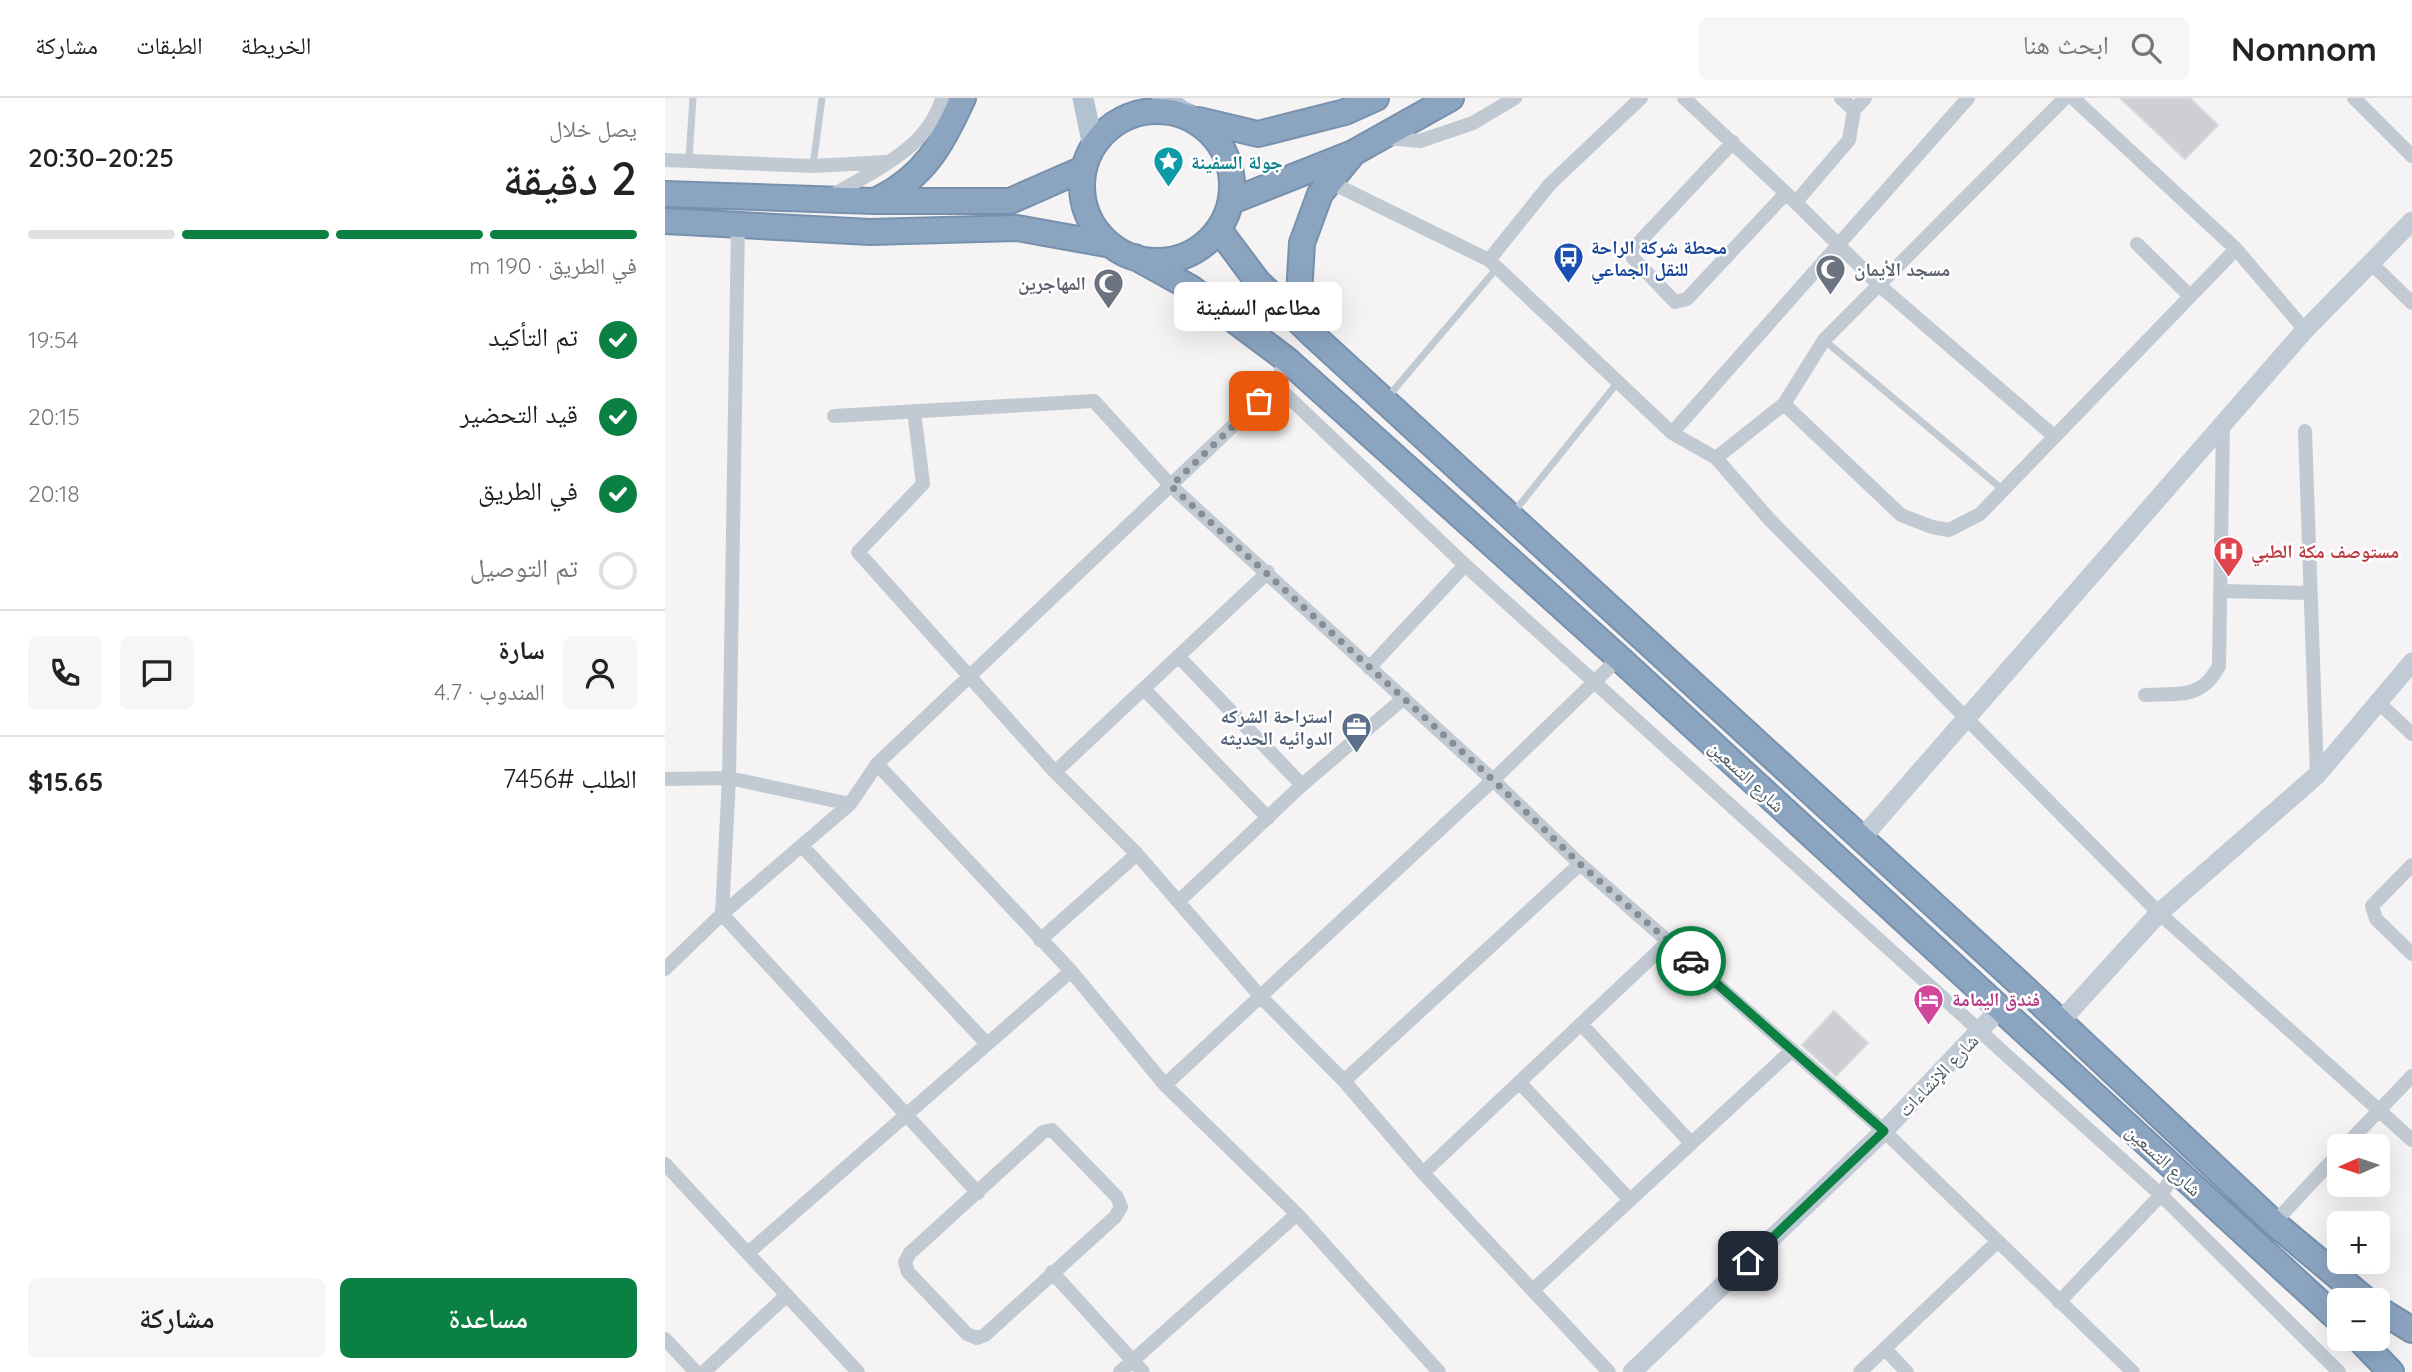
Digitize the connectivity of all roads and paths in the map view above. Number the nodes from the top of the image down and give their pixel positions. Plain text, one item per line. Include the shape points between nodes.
1 (694, 98) edge
2 (822, 98) edge
3 (942, 98) edge
4 (963, 98) edge
5 (1083, 98) edge
6 (1163, 98) edge
7 (1376, 98) edge
8 (1451, 98) edge
9 (1515, 98) edge
10 (1641, 98) edge
11 (1684, 98) edge
12 (1841, 98) edge
13 (1865, 98) edge
14 (1968, 98) edge
15 (2065, 98) edge
16 (2073, 98) edge
17 (2354, 98) edge
18 (1854, 110) junction
19 (1194, 119) junction
20 (1380, 138) junction
21 (1733, 142) junction
22 (1093, 146) junction
23 (1353, 153) junction
24 (2412, 156) edge
25 (689, 159) junction
26 (665, 160) edge
27 (886, 162) junction
28 (813, 166) junction
29 (1083, 169) junction
30 (1330, 182) junction
31 (665, 194) edge
32 (1791, 197) junction
33 (824, 200) junction
34 (874, 201) junction
35 (1232, 201) junction
36 (665, 221) edge
37 (2412, 221) edge
38 (738, 224) junction
39 (1219, 230) junction
40 (1106, 244) junction
41 (2137, 244) dead end
42 (1839, 245) junction
43 (2236, 249) junction
44 (1135, 257) junction
45 (2369, 262) junction
46 (1493, 264) junction
47 (1879, 285) junction
48 (2190, 296) junction
49 (2412, 303) edge
50 (2305, 330) junction
51 (1315, 337) junction
52 (1824, 340) junction
53 (1286, 359) junction
54 (1618, 382) junction
55 (1276, 385) junction
56 (1385, 401) junction
57 (1784, 404) junction
58 (914, 411) junction
59 (834, 415) dead end
60 (2223, 425) junction
61 (2305, 430) dead end
62 (1672, 433) junction
63 (2055, 437) junction
64 (1716, 458) junction
65 (1171, 486) junction
66 (2004, 490) junction
67 (1511, 517) junction
68 (1465, 565) junction
69 (1268, 572) junction
70 (2220, 592) junction
71 (2311, 593) junction
72 (1178, 656) junction
73 (1619, 658) junction
74 (2412, 662) edge
75 (1369, 668) junction
76 (970, 674) junction
77 (1594, 684) junction
78 (1144, 689) junction
79 (2145, 695) dead end
80 (1404, 698) junction
81 (2379, 703) junction
82 (1965, 720) junction
83 (2412, 734) edge
84 (877, 764) junction
85 (1055, 772) junction
86 (2317, 775) junction
87 (729, 778) junction
88 (665, 779) edge
89 (1493, 780) junction
90 (1302, 785) junction
91 (851, 804) junction
92 (1268, 818) junction
93 (1861, 839) junction
94 (802, 846) junction
95 (1137, 854) junction
96 (1580, 864) junction
97 (2412, 865) edge
98 (1179, 901) junction
99 (2159, 913) junction
100 (722, 914) junction
101 (1040, 940) junction
102 (1669, 941) junction
103 (2412, 954) edge
104 (665, 969) edge
105 (1071, 971) junction
106 (2019, 983) junction
107 (1260, 996) junction
108 (2000, 1009) junction
109 (2060, 1022) junction
110 (1581, 1024) junction
111 (1982, 1031) junction
112 (987, 1045) junction
113 (1791, 1051) junction
114 (2412, 1076) edge
115 (1344, 1080) junction
116 (1519, 1082) junction
117 (1165, 1085) junction
118 (2379, 1110) junction
119 (907, 1114) junction
120 (1884, 1131) junction
121 (2356, 1134) edge
122 (2412, 1140) edge
123 (1691, 1143) junction
124 (665, 1164) edge
125 (2327, 1166) edge
126 (2176, 1171) junction
127 (1423, 1173) junction
128 (978, 1193) junction
129 (2161, 1195) junction
130 (1630, 1200) junction
131 (1297, 1214) junction
132 (2274, 1223) junction
133 (1997, 1242) junction
134 (748, 1253) junction
135 (1052, 1272) junction
136 (2353, 1288) edge
137 (1533, 1290) junction
138 (787, 1295) junction
139 (2059, 1302) junction
140 (2327, 1309) edge
141 (2390, 1311) edge
142 (2390, 1316) edge
143 (2412, 1317) edge
144 (2412, 1330) edge
145 (665, 1339) edge
146 (1885, 1349) junction
147 (2371, 1351) edge
148 (1132, 1360) junction
149 (2122, 1369) edge
150 (696, 1372) edge
151 (704, 1372) edge
152 (858, 1372) edge
153 (1120, 1372) edge
154 (1143, 1372) edge
155 (1439, 1372) edge
156 (1609, 1372) edge
157 (1632, 1372) edge
158 (1860, 1372) edge
159 (1907, 1372) edge
160 (2339, 1372) edge
161 (2391, 1372) edge

1 - 25 lane
2 - 28 lane
3 - 27 street via 914,145
4 - 34 highway via 927,164 903,187
5 - 22 main road
6 - 19 main road
7 - 19 highway via 1345,112 1258,134
8 - 20 highway
9 - 20 street via 1473,123 1420,141
10 - 46 street via 1550,184
11 - 21 street
12 - 18 street
13 - 18 street
14 - 42 street
15 - 47 street
16 - 43 street
17 - 24 street
18 - 32 street via 1849,140
19 - 22 highway via 1167,110 1138,112 1112,125
19 - 35 highway via 1218,140 1231,169
20 - 23 highway
21 - 32 street
21 - 32 street via 1631,251 1675,302 1688,299
22 - 29 highway
23 - 30 highway
23 - 35 highway
25 - 26 street
25 - 28 street
27 - 28 street
27 - 33 street
29 - 34 highway via 1010,201
29 - 40 highway via 1082,195 1089,220
30 - 46 street
30 - 51 highway via 1320,194 1302,243 1299,295
31 - 33 highway
32 - 42 street
33 - 34 highway
35 - 39 highway
36 - 38 highway
37 - 45 street
38 - 40 highway via 870,232 1017,228
38 - 87 street
39 - 44 highway via 1203,247 1181,258 1158,262
39 - 51 highway, شارع التسعين via 1258,282
40 - 44 highway
41 - 48 street
42 - 47 street
42 - 62 street
43 - 48 street
43 - 50 street
44 - 53 highway, شارع التسعين via 1191,288
45 - 49 street
45 - 50 street
46 - 54 street
46 - 56 lane
47 - 52 street
47 - 63 street
48 - 63 street
50 - 60 street
51 - 56 highway, شارع التسعين
52 - 57 street
52 - 66 lane
53 - 55 street
53 - 73 highway, شارع التسعين
54 - 62 street
54 - 67 lane
55 - 65 street
55 - 68 street
56 - 67 highway, شارع التسعين
57 - 64 street
57 - 66 street via 1901,515 1931,527 1949,530 1966,524
58 - 59 street
58 - 65 street via 1094,401
58 - 76 street via 922,484 858,552
60 - 70 street
60 - 82 street
61 - 71 street
62 - 64 street
63 - 66 street
64 - 82 street via 1769,519
65 - 69 street
65 - 76 street
67 - 93 highway, شارع التسعين
68 - 75 street
68 - 77 street
69 - 72 street
69 - 75 street
70 - 71 street
70 - 79 street via 2219,666 2210,682 2197,692
71 - 86 street
72 - 78 street
72 - 90 street
73 - 77 street
73 - 108 highway, شارع التسعين
74 - 81 street
75 - 80 street
76 - 84 street
76 - 85 street
77 - 89 street
77 - 111 street
78 - 85 street
78 - 92 street
80 - 89 street
80 - 90 street
81 - 83 street
81 - 86 street
82 - 93 street
82 - 99 street
84 - 91 street
84 - 101 street
85 - 95 street
86 - 99 street
87 - 88 street
87 - 91 street
87 - 100 street
89 - 96 street
89 - 107 street
90 - 92 street
91 - 94 street
92 - 98 street
93 - 106 highway, شارع التسعين
94 - 100 street
94 - 112 street
95 - 98 street
95 - 101 street
96 - 102 street
96 - 115 street
97 - 103 street via 2372,906 2376,919
98 - 107 street
99 - 109 street
99 - 118 street
100 - 104 street
100 - 119 street
101 - 105 street
102 - 110 street
102 - 113 street
105 - 112 street
105 - 117 street
106 - 108 highway
106 - 109 highway, شارع التسعين
107 - 115 street
107 - 117 street
108 - 111 street, شارع الإنشاءات
108 - 126 highway, شارع التسعين
109 - 132 highway, شارع التسعين
110 - 116 street
110 - 123 street
111 - 120 street, شارع الإنشاءات
111 - 129 street
112 - 119 street
113 - 120 street
113 - 123 street
114 - 118 street
115 - 127 street
116 - 127 street
116 - 130 street
117 - 131 street
118 - 121 street
118 - 122 street
119 - 128 street
119 - 134 street
120 - 133 street
120 - 157 street, شارع الإنشاءات
123 - 130 street
124 - 134 street
125 - 132 street
126 - 129 street
126 - 140 highway, شارع التسعين
127 - 137 street
128 - 135 street via 1043,1132 1052,1130 1117,1197 1121,1207 1115,1217
128 - 135 street via 910,1253 905,1262 908,1272 967,1334 977,1338
129 - 139 street
129 - 160 street
130 - 137 street
131 - 148 street
131 - 155 street
132 - 136 highway, شارع التسعين
133 - 139 street
133 - 146 street
134 - 138 street
135 - 148 street
137 - 156 street
138 - 151 street
138 - 152 street
139 - 149 street
141 - 143 highway
142 - 144 highway
145 - 150 street
146 - 158 street
146 - 159 street
147 - 161 highway
148 - 153 street
148 - 154 street

